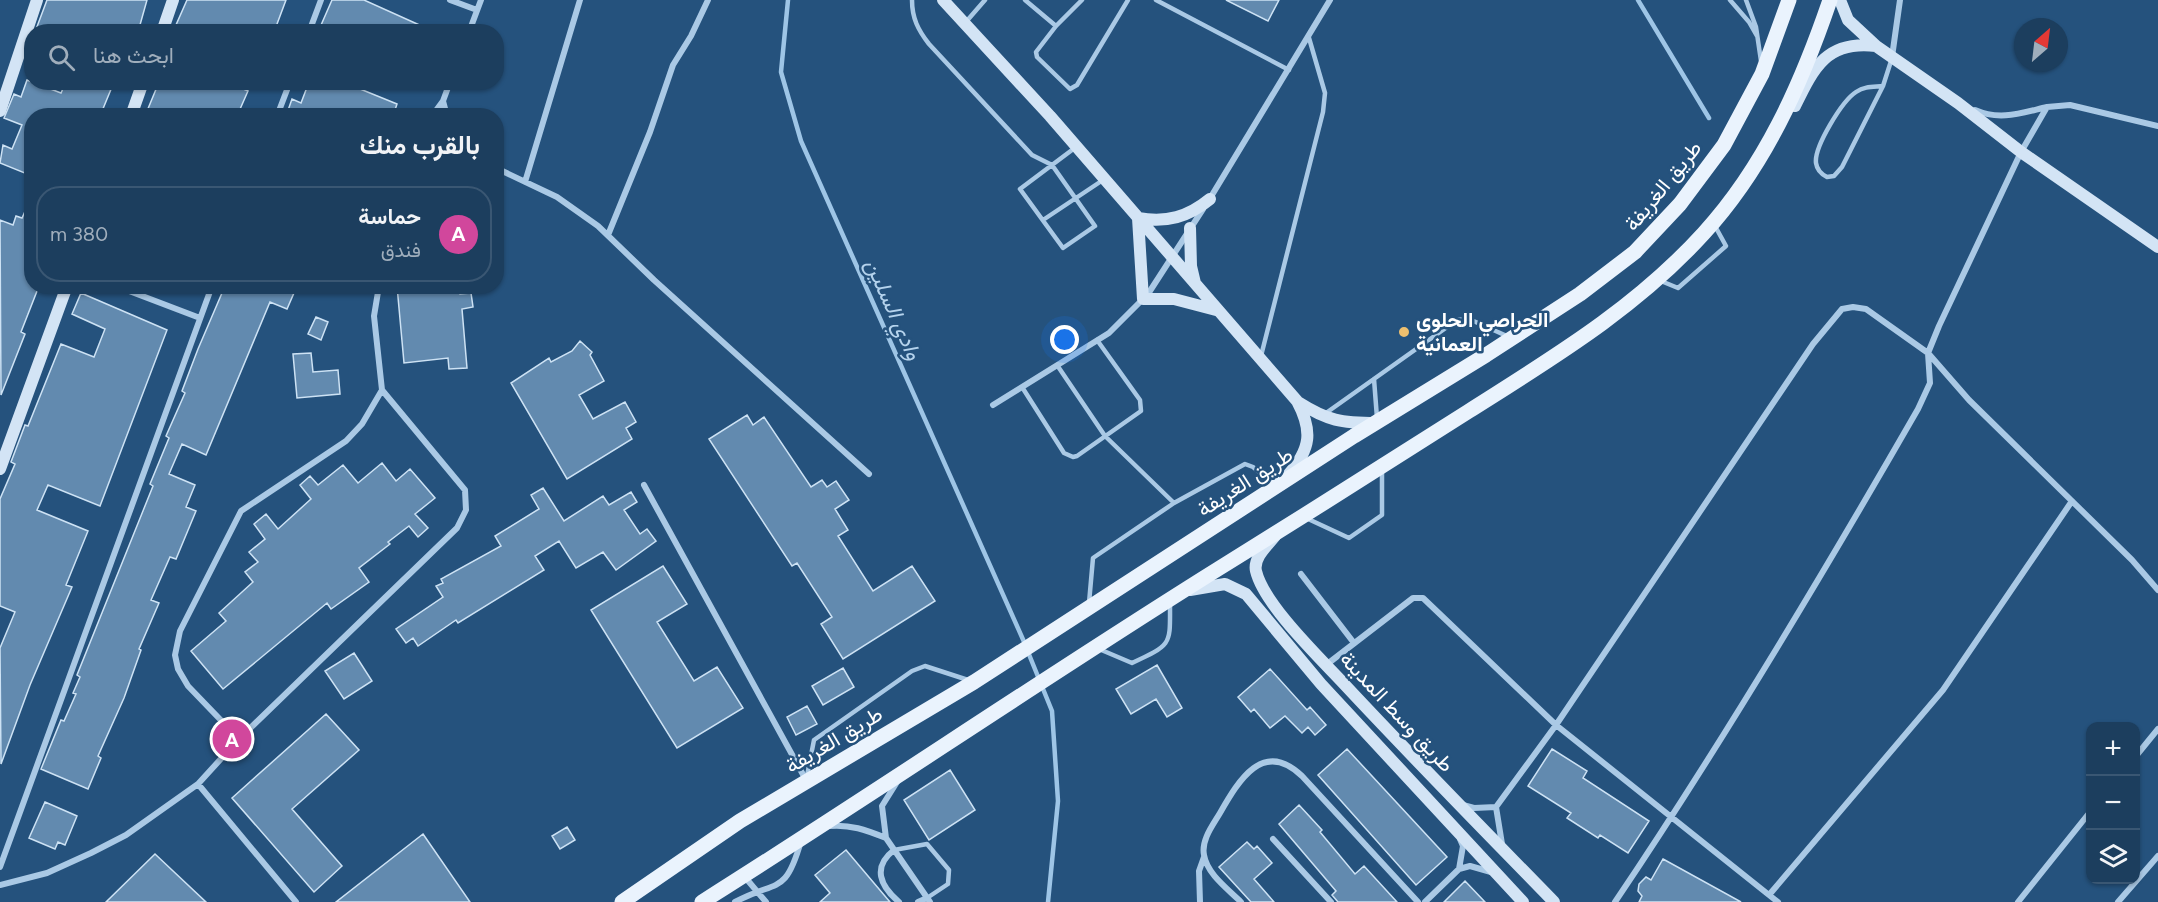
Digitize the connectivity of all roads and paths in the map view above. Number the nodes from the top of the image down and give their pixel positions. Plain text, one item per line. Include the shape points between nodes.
1 (37, 0) edge
2 (173, 0) edge
3 (321, 0) edge
4 (450, 0) edge
5 (481, 0) edge
6 (580, 0) edge
7 (708, 0) edge
8 (912, 0) edge
9 (943, 0) edge
10 (985, 0) edge
11 (1025, 0) edge
12 (1082, 0) edge
13 (1128, 0) edge
14 (1156, 0) edge
15 (1330, 0) edge
16 (1730, 0) edge
17 (1746, 0) edge
18 (1789, 0) edge
19 (1830, 0) edge
20 (1840, 0) edge
21 (1900, 0) edge
22 (477, 10) junction
23 (29, 24) edge
24 (165, 24) edge
25 (312, 24) edge
26 (472, 24) edge
27 (965, 24) junction
28 (1056, 26) junction
29 (1309, 38) junction
30 (24, 39) edge
31 (1760, 42) junction
32 (1876, 46) junction
33 (1892, 57) junction
34 (1289, 70) junction
35 (1762, 74) junction
36 (1883, 86) junction
37 (140, 90) edge
38 (287, 90) edge
39 (447, 90) edge
40 (443, 101) junction
41 (1958, 103) junction
42 (2047, 107) junction
43 (133, 108) edge
44 (280, 108) edge
45 (438, 108) edge
46 (445, 108) edge
47 (0, 111) edge
48 (2158, 126) edge
49 (1076, 147) junction
50 (2021, 152) junction
51 (1759, 162) junction
52 (1052, 165) junction
53 (504, 172) edge
54 (1104, 180) junction
55 (525, 182) junction
56 (1075, 198) junction
57 (1210, 199) junction
58 (1138, 218) junction
59 (1043, 220) junction
60 (1713, 222) junction
61 (1191, 228) junction
62 (608, 235) junction
63 (2158, 247) edge
64 (1171, 256) junction
65 (1658, 280) junction
66 (1196, 284) junction
67 (64, 294) edge
68 (137, 294) edge
69 (209, 294) edge
70 (378, 294) edge
71 (1143, 299) junction
72 (1218, 310) junction
73 (200, 318) junction
74 (1511, 338) junction
75 (1097, 340) junction
76 (1928, 353) junction
77 (1260, 358) junction
78 (1057, 365) junction
79 (1374, 379) junction
80 (1022, 387) junction
81 (382, 390) junction
82 (1297, 401) junction
83 (993, 405) dead end
84 (1321, 417) junction
85 (1377, 423) junction
86 (1106, 436) junction
87 (1382, 467) junction
88 (0, 469) edge
89 (869, 474) dead end
90 (644, 485) dead end
91 (1277, 486) junction
92 (2072, 501) junction
93 (1174, 503) junction
94 (1303, 517) junction
95 (1278, 533) junction
96 (1301, 574) dead end
97 (2158, 590) edge
98 (1177, 596) junction
99 (1089, 608) junction
100 (1354, 643) junction
101 (1097, 648) junction
102 (1326, 665) junction
103 (974, 682) junction
104 (1556, 725) junction
105 (2158, 729) edge
106 (238, 739) junction
107 (2140, 751) edge
108 (905, 772) junction
109 (807, 780) junction
110 (198, 784) junction
111 (1455, 803) junction
112 (1496, 807) junction
113 (1672, 818) junction
114 (2086, 818) edge
115 (820, 827) junction
116 (1458, 833) junction
117 (802, 837) junction
118 (886, 838) junction
119 (1273, 839) dead end
120 (894, 850) junction
121 (1504, 850) junction
122 (2158, 856) edge
123 (1204, 857) junction
124 (0, 867) edge
125 (1459, 869) junction
126 (1497, 874) junction
127 (744, 875) junction
128 (0, 885) edge
129 (758, 892) junction
130 (1769, 894) junction
131 (929, 900) edge
132 (296, 902) edge
133 (622, 902) edge
134 (702, 902) edge
135 (735, 902) edge
136 (766, 902) edge
137 (899, 902) edge
138 (918, 902) edge
139 (1200, 902) edge
140 (1241, 902) edge
141 (1331, 902) edge
142 (1418, 902) edge
143 (1425, 902) edge
144 (1523, 902) edge
145 (1554, 902) edge
146 (1615, 902) edge
147 (1778, 902) edge
148 (2018, 902) edge
149 (2118, 902) edge

1 - 23 street
2 - 24 street
3 - 25 street
4 - 22 street
5 - 22 street
6 - 55 street
7 - 62 street via 673,65
8 - 52 lane via 918,30 928,44 1032,155
9 - 27 street
10 - 27 lane
11 - 28 lane
12 - 28 lane
13 - 28 lane via 1074,88 1066,87 1036,55
14 - 34 lane
15 - 29 street
16 - 31 lane
17 - 31 lane
18 - 35 main road, طريق الغريفة
19 - 51 main road via 1793,97
20 - 32 street via 1848,20
21 - 33 street
22 - 26 street
27 - 49 street
29 - 34 street
29 - 77 lane via 1325,93 1323,112
30 - 47 street
31 - 35 lane
32 - 33 street
32 - 51 street via 1844,47 1816,66 1783,131
33 - 36 lane
33 - 41 street
34 - 57 street
35 - 74 main road, طريق الغريفة via 1724,145 1680,204 1635,252 1581,294
36 - 36 lane via 1865,87 1849,97 1817,152 1819,172 1834,176 1842,167
37 - 43 street
38 - 44 street
39 - 40 street
40 - 45 street
40 - 46 street
41 - 42 street via 1989,116 2009,117
41 - 50 street
42 - 48 street via 2070,105
42 - 50 street
49 - 52 lane
49 - 54 street
50 - 63 street
50 - 76 street
51 - 60 main road
52 - 56 lane
52 - 59 lane via 1020,189
53 - 55 street
54 - 56 lane
54 - 58 street
55 - 62 street via 578,210
56 - 59 lane
56 - 59 lane via 1095,226 1063,248
57 - 58 street via 1198,209 1169,220
57 - 61 street
58 - 64 street
58 - 71 street
60 - 65 main road
60 - 65 lane via 1726,246 1678,288
61 - 64 street
61 - 66 street via 1191,266
62 - 89 street
64 - 66 street
64 - 71 street
65 - 87 main road via 1602,326
66 - 72 street
67 - 88 street
68 - 73 street
69 - 73 street
70 - 81 street via 374,316
71 - 72 street via 1174,298
71 - 75 street
72 - 77 street
73 - 124 street
74 - 79 lane via 1469,319 1457,320
74 - 85 main road, طريق الغريفة
75 - 78 street
75 - 86 lane via 1142,405 1137,414
76 - 92 street via 1969,400
76 - 104 street via 1866,309 1842,309 1829,321
76 - 113 street via 1930,383 1918,409 1820,579
77 - 82 street
78 - 80 street
78 - 86 lane
79 - 84 lane
79 - 85 lane
80 - 83 street
80 - 86 lane via 1068,456 1077,456
81 - 106 street via 362,424 346,441 241,511 180,631 175,656 178,669 188,686
81 - 106 street via 465,490 467,503 462,520
82 - 84 street
82 - 91 street via 1308,428 1307,444 1301,460
84 - 85 street via 1335,422
85 - 91 main road, طريق الغريفة
86 - 93 lane
87 - 94 main road
87 - 94 lane via 1382,515 1349,538
90 - 109 street
91 - 93 lane via 1245,464
91 - 99 main road, طريق الغريفة
92 - 97 street
92 - 130 street via 1943,690
93 - 99 lane via 1093,558
94 - 95 main road
95 - 98 main road
95 - 102 street, طريق وسط المدينة via 1256,561 1256,570 1264,590
96 - 100 street
98 - 101 main road
98 - 101 lane via 1170,638 1165,645 1132,663
98 - 116 street, طريق وسط المدينة via 1226,584 1246,594 1321,684
99 - 103 main road, طريق الغريفة
100 - 102 street
100 - 104 street via 1413,598 1423,598
101 - 108 main road
102 - 111 street, طريق وسط المدينة
103 - 109 main road, طريق الغريفة
103 - 109 lane via 925,666 912,671 814,740
104 - 112 street
104 - 113 street
105 - 107 street
106 - 110 street
108 - 115 main road
108 - 118 street via 882,807
109 - 133 main road, طريق الغريفة
110 - 128 street via 126,835 91,853 47,873
110 - 132 street
111 - 112 street via 1474,808
111 - 121 street, طريق وسط المدينة
112 - 121 street
113 - 130 street
113 - 146 street
114 - 148 street
115 - 117 main road
115 - 118 street via 844,825
116 - 125 street via 1463,846
116 - 126 street, طريق وسط المدينة
117 - 127 main road
117 - 129 street via 790,873 779,884
118 - 120 street
119 - 141 street
120 - 131 street
120 - 131 lane via 927,844 949,870 948,884
120 - 137 street via 884,858 881,872 886,889
121 - 145 street, طريق وسط المدينة
122 - 149 street
123 - 139 street via 1199,871
123 - 140 street via 1212,873
123 - 142 street via 1205,839 1239,778 1256,765 1276,762 1292,766
125 - 126 street via 1480,867
125 - 143 street
126 - 144 street, طريق وسط المدينة
127 - 129 street
127 - 134 main road
129 - 135 street
129 - 136 street
130 - 147 street
131 - 138 street

